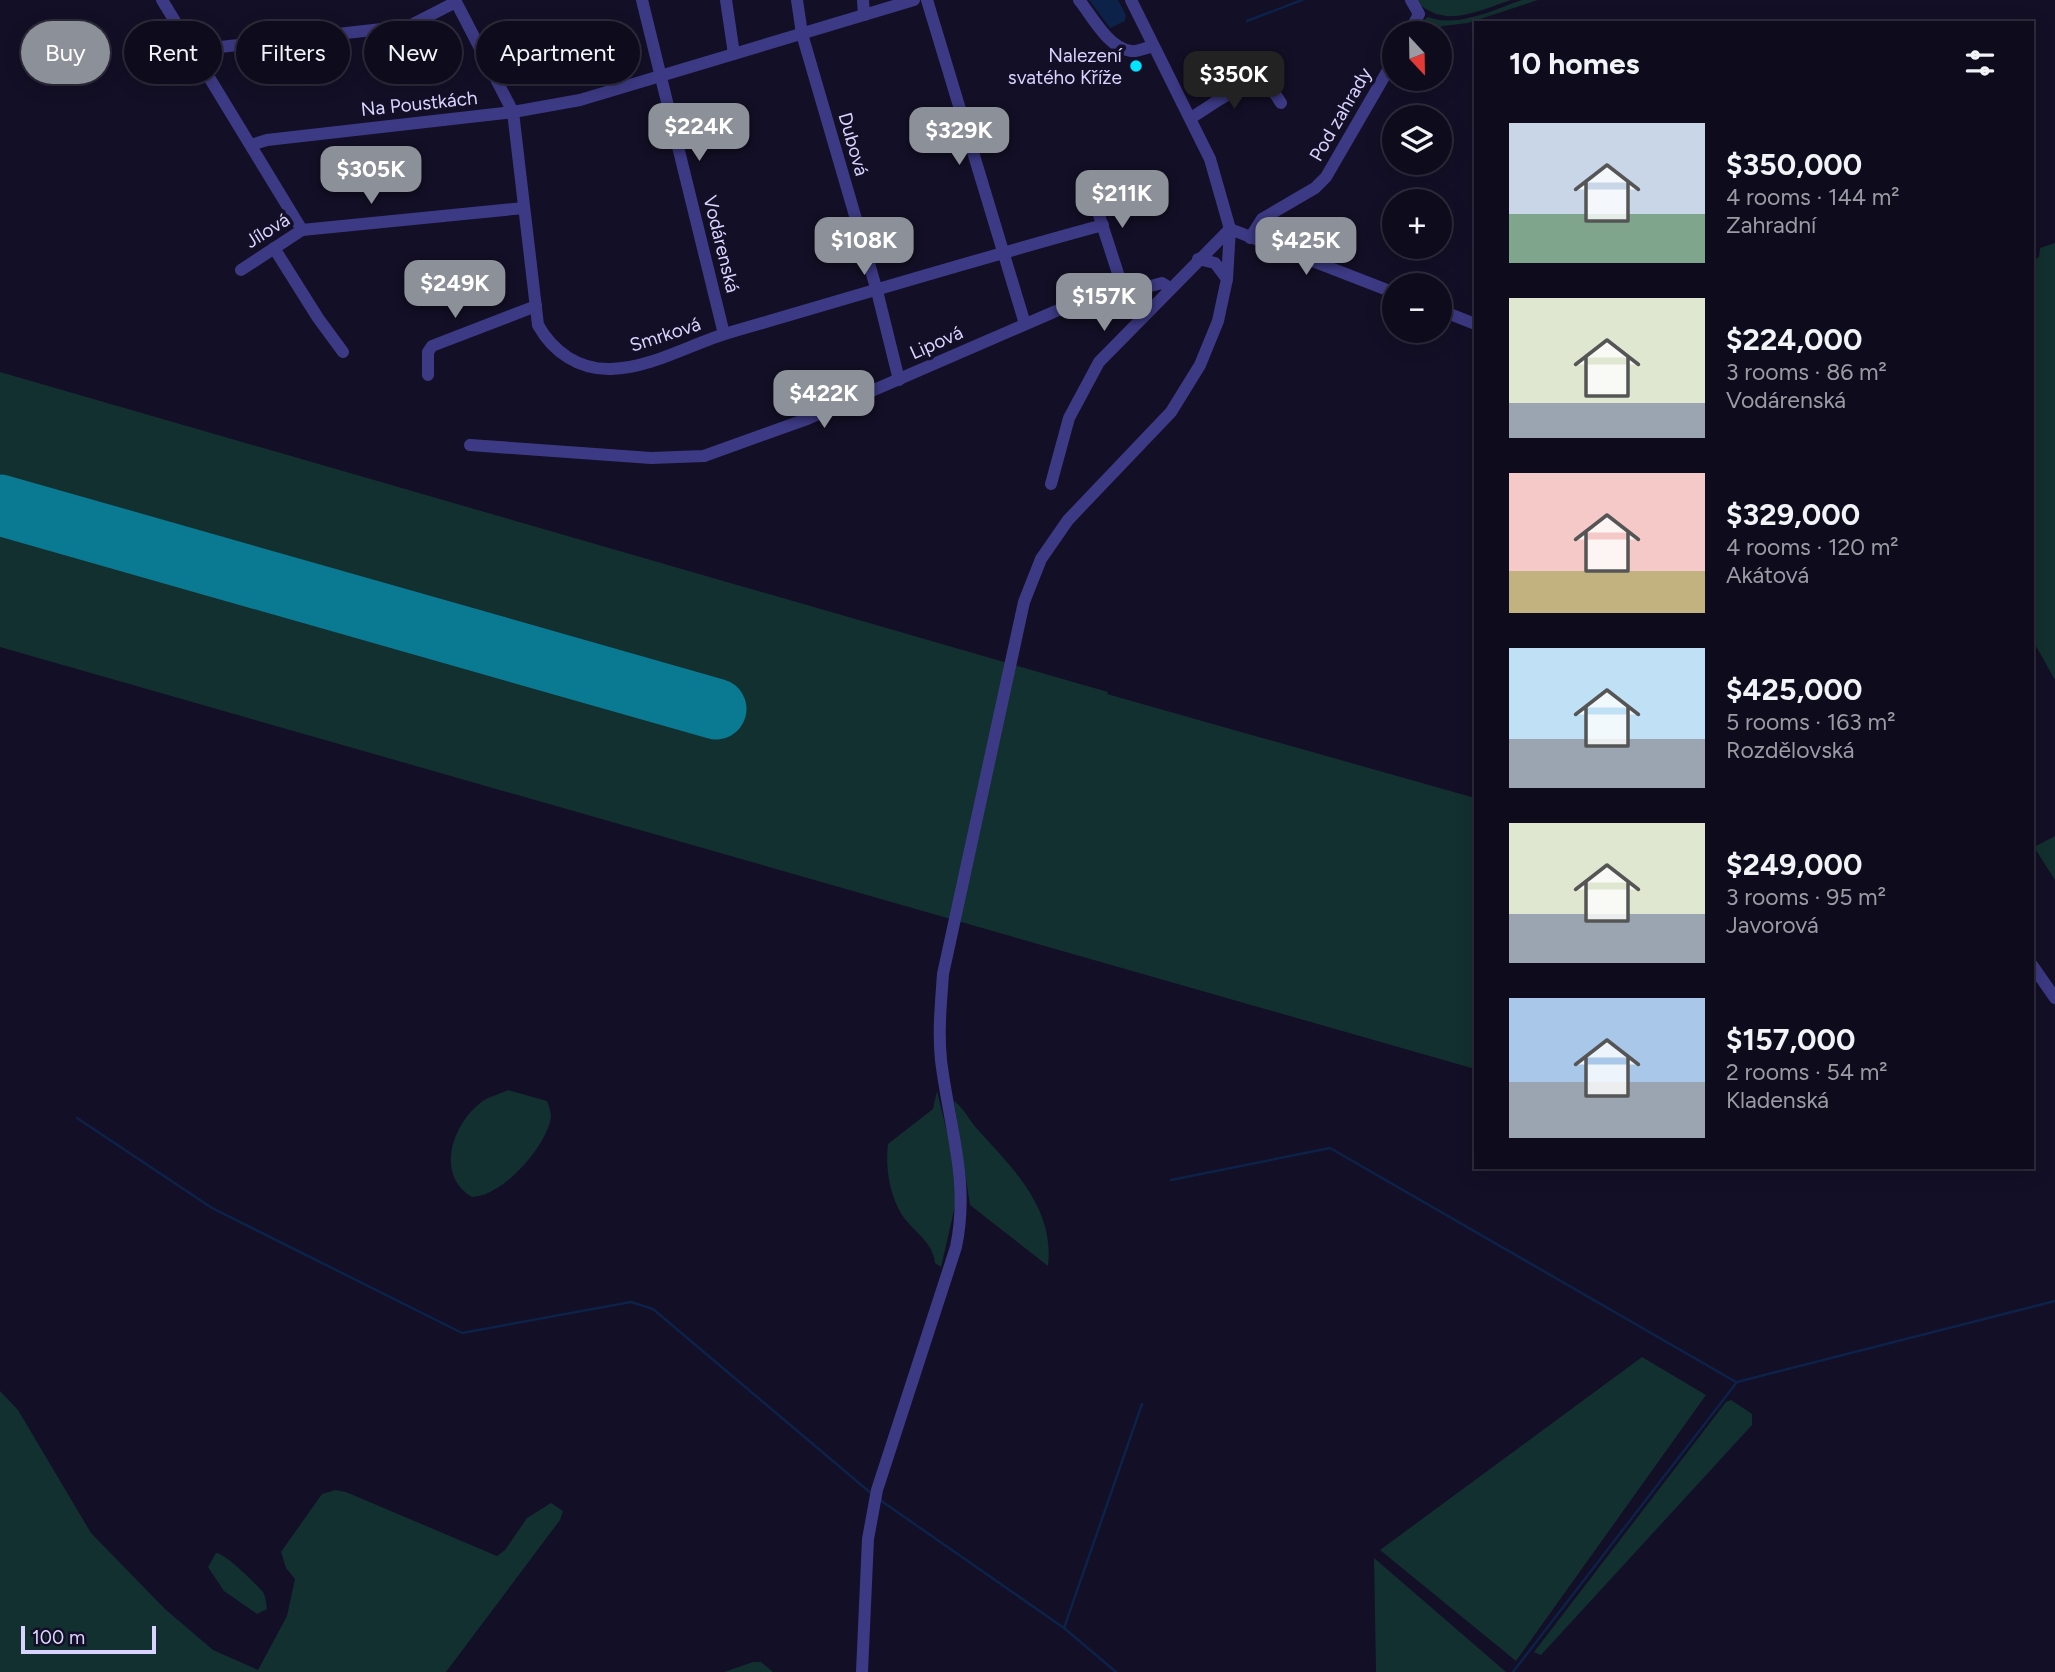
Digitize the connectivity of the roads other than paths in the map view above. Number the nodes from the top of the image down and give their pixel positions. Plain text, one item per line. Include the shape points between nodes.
1 (162, 0) edge
2 (642, 0) edge
3 (726, 0) edge
4 (797, 0) edge
5 (863, 0) edge
6 (914, 0) edge
7 (927, 0) edge
8 (1079, 0) edge
9 (1131, 0) edge
10 (1411, 0) edge
11 (456, 1) edge
12 (864, 15) junction
13 (175, 21) edge
14 (1415, 21) edge
15 (802, 34) junction
16 (1153, 46) junction
17 (222, 47) edge
18 (734, 54) junction
19 (660, 76) junction
20 (1382, 80) edge
21 (214, 84) edge
22 (1281, 103) dead end
23 (513, 113) junction
24 (1192, 117) junction
25 (251, 145) junction
26 (1087, 178) dead end
27 (524, 208) junction
28 (1103, 225) junction
29 (1230, 229) junction
30 (302, 230) junction
31 (1251, 238) junction
32 (274, 248) junction
33 (1002, 252) junction
34 (1198, 259) junction
35 (241, 270) dead end
36 (1227, 279) junction
37 (1170, 288) junction
38 (1382, 288) edge
39 (877, 291) junction
40 (1124, 292) junction
41 (536, 306) junction
42 (1452, 315) edge
43 (1025, 324) junction
44 (1474, 324) edge
45 (724, 334) junction
46 (344, 352) dead end
47 (428, 375) dead end
48 (899, 380) junction
49 (470, 444) dead end
50 (1051, 484) dead end
51 (2034, 968) edge
52 (2055, 998) edge
53 (862, 1672) edge

1 - 13 street
2 - 19 street, Vodárenská
3 - 18 street
4 - 15 street, Dubová
5 - 12 street
6 - 12 street, Na Poustkách
7 - 33 street
8 - 16 street via 1106,36 1121,47 1132,52
9 - 16 street
10 - 14 street via 1419,14
11 - 17 street via 409,26
11 - 23 street, Smrková
12 - 15 street, Na Poustkách
15 - 18 street, Na Poustkách
15 - 39 street, Dubová
16 - 24 street
18 - 19 street, Na Poustkách
19 - 23 street, Na Poustkách via 580,100
19 - 45 street, Vodárenská
20 - 31 street, Pod zahrady via 1326,177 1262,219
21 - 25 street
22 - 24 street via 1270,86 1258,84
23 - 25 street, Na Poustkách
23 - 27 street, Smrková
24 - 29 street via 1210,159
25 - 30 street
26 - 28 street
27 - 30 street, Jílová
27 - 41 street, Smrková
28 - 33 street, Smrková
28 - 40 street
29 - 31 street
29 - 34 street
29 - 36 street
30 - 32 street, Jílová
31 - 38 street
32 - 35 street, Jílová
32 - 46 street
33 - 39 street, Smrková
33 - 43 street
34 - 36 street via 1215,263
34 - 37 street
36 - 53 street via 1218,321 1200,365 1171,412 1068,520 1041,559 1024,602 943,974 941,1059 963,1213 877,1490 869,1539
37 - 40 street, Lipová via 1162,283
37 - 50 street via 1099,362 1069,418
39 - 45 street, Smrková
39 - 48 street, Dubová
40 - 43 street, Lipová
41 - 45 street, Smrková via 546,340 567,358 587,366 636,365
41 - 47 street via 432,346
42 - 44 street
43 - 48 street, Lipová
48 - 49 street, Lipová via 704,456 651,458
51 - 52 street

